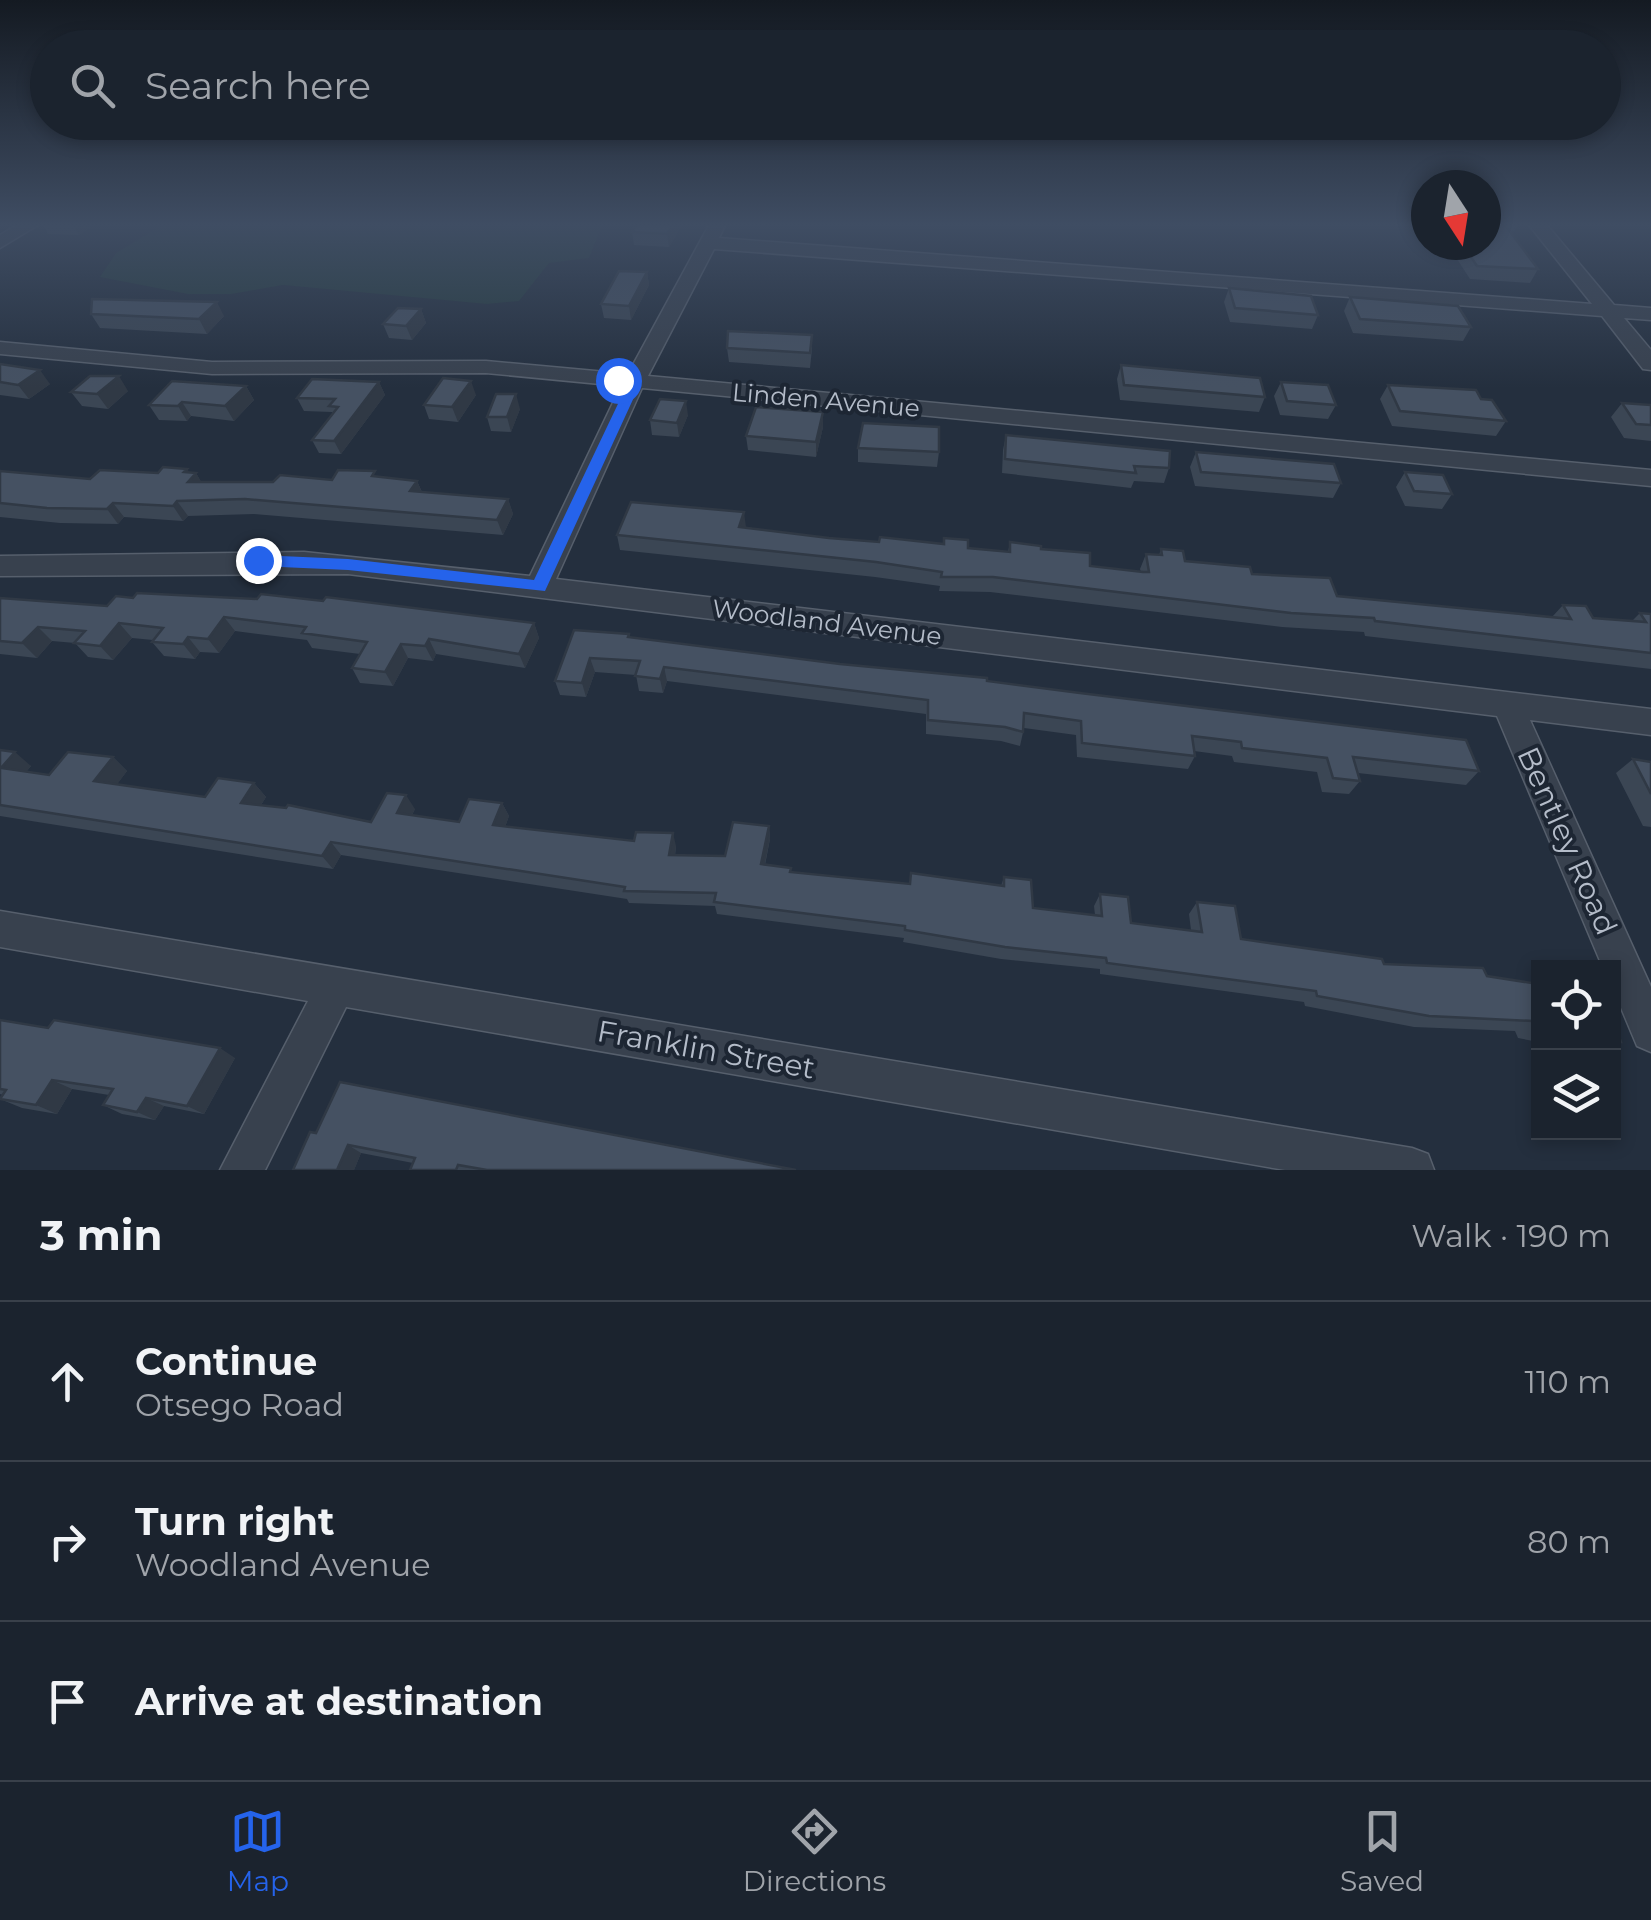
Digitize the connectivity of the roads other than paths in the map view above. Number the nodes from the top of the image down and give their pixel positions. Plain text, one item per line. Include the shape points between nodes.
1 (689, 280) edge
2 (1243, 280) edge
3 (1582, 280) edge
4 (1608, 311) junction
5 (1651, 314) edge
6 (0, 348) edge
7 (1651, 364) edge
8 (635, 382) junction
9 (1651, 478) edge
10 (0, 566) edge
11 (539, 587) junction
12 (1507, 704) junction
13 (1651, 722) edge
14 (0, 928) edge
15 (336, 987) junction
16 (1651, 1032) edge
17 (242, 1170) edge
18 (1412, 1170) edge

1 - 8 street
2 - 4 street
3 - 4 street
4 - 5 street
4 - 7 street
6 - 8 street, Linden Avenue via 212,368 449,366
8 - 9 street, Linden Avenue
8 - 11 street
10 - 11 street, Woodland Avenue via 303,561
11 - 12 street, Woodland Avenue
12 - 13 street, Woodland Avenue
12 - 16 street, Bentley Road
14 - 15 street, Franklin Street
15 - 17 street
15 - 18 street, Franklin Street

